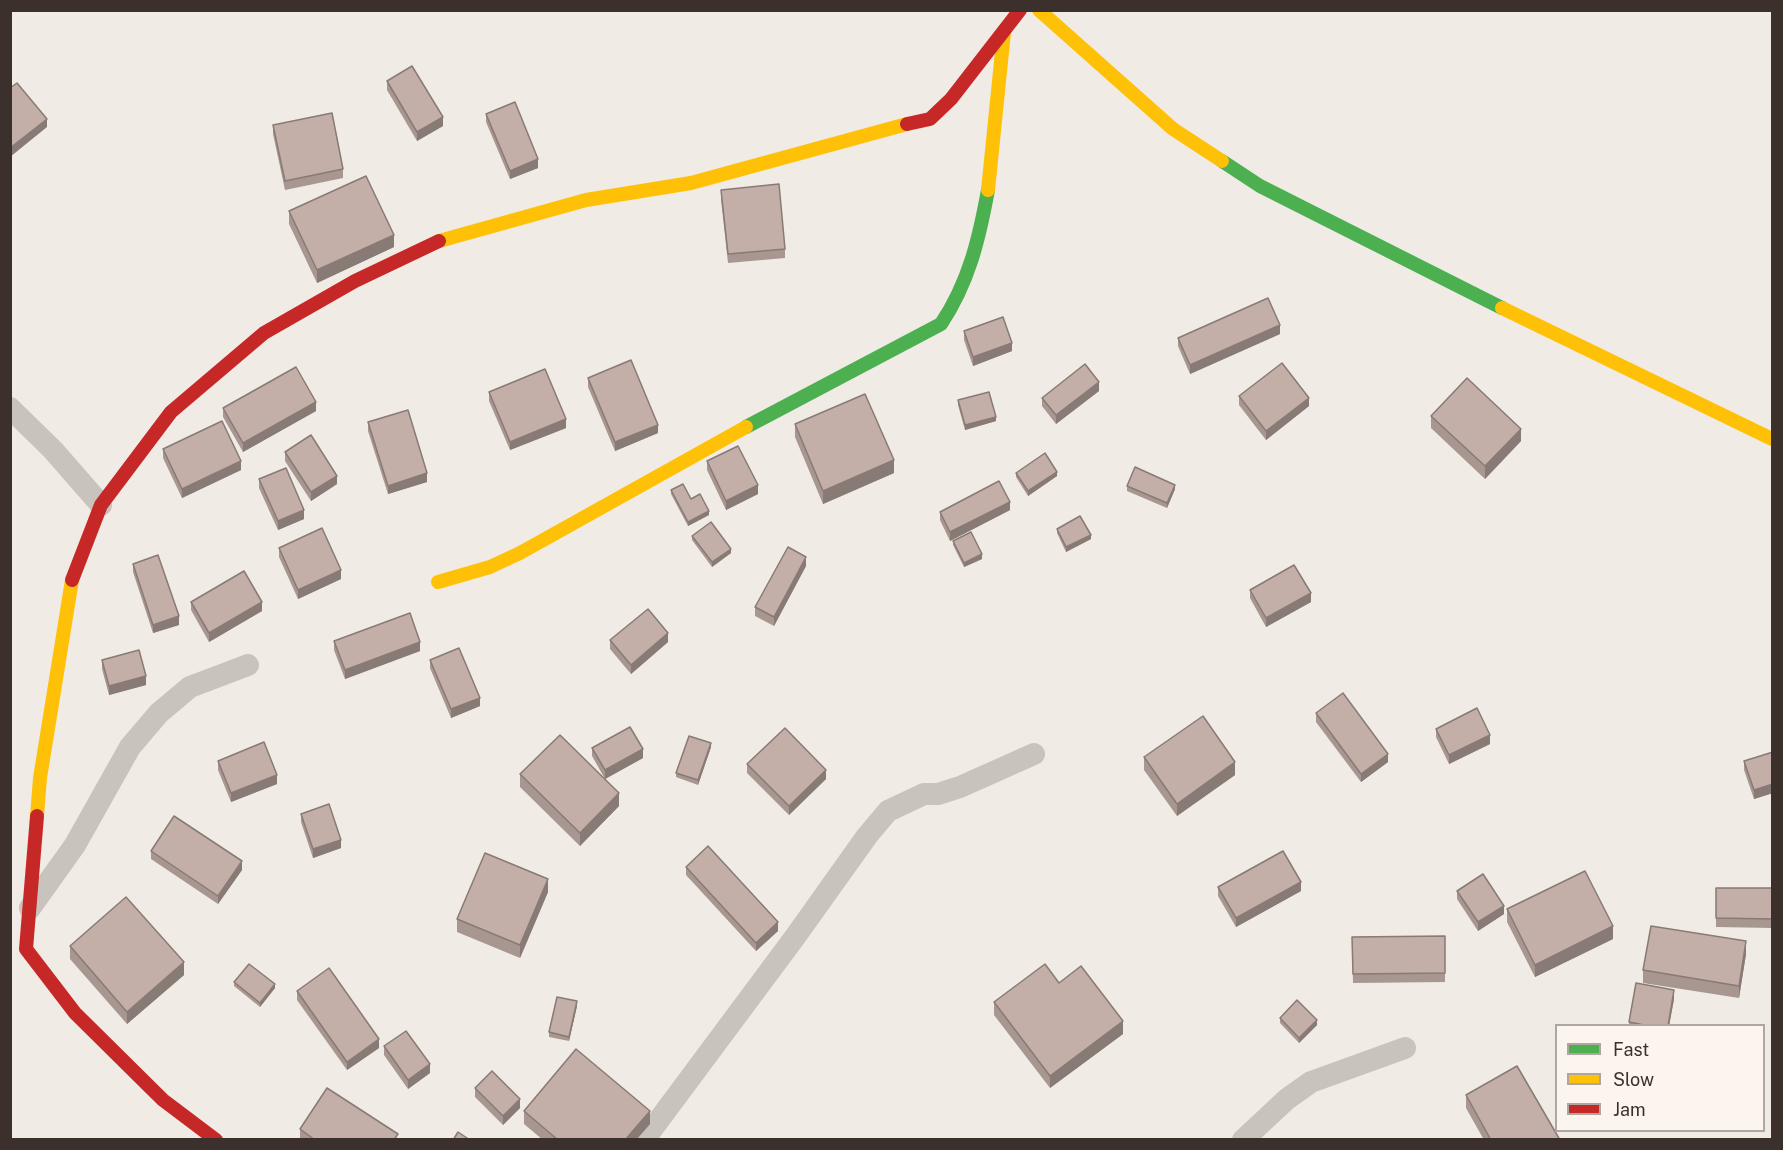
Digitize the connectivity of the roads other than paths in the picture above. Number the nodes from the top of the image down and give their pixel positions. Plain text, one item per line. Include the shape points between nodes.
1 (1020, 10) edge
2 (1040, 10) edge
3 (1004, 32) junction
4 (10, 408) edge
5 (1773, 439) edge
6 (101, 505) junction
7 (438, 582) dead end
8 (248, 665) dead end
9 (1034, 754) dead end
10 (27, 911) junction
11 (18, 947) edge
12 (1405, 1048) dead end
13 (216, 1140) edge
14 (644, 1140) edge
15 (1243, 1140) edge

1 - 3 street
2 - 5 street via 1173,129 1260,186
3 - 6 street via 951,99 930,119 691,183 586,200 452,236 355,281 264,333 171,412
3 - 7 street via 985,215 963,290 955,309 941,324 828,382 520,553
4 - 6 street
6 - 10 street via 71,582 40,778
8 - 10 street via 190,687 159,714 130,747 75,845
9 - 14 street via 960,787 924,794 888,811
10 - 11 street
11 - 13 street via 75,1013 163,1100
12 - 15 street via 1311,1082

